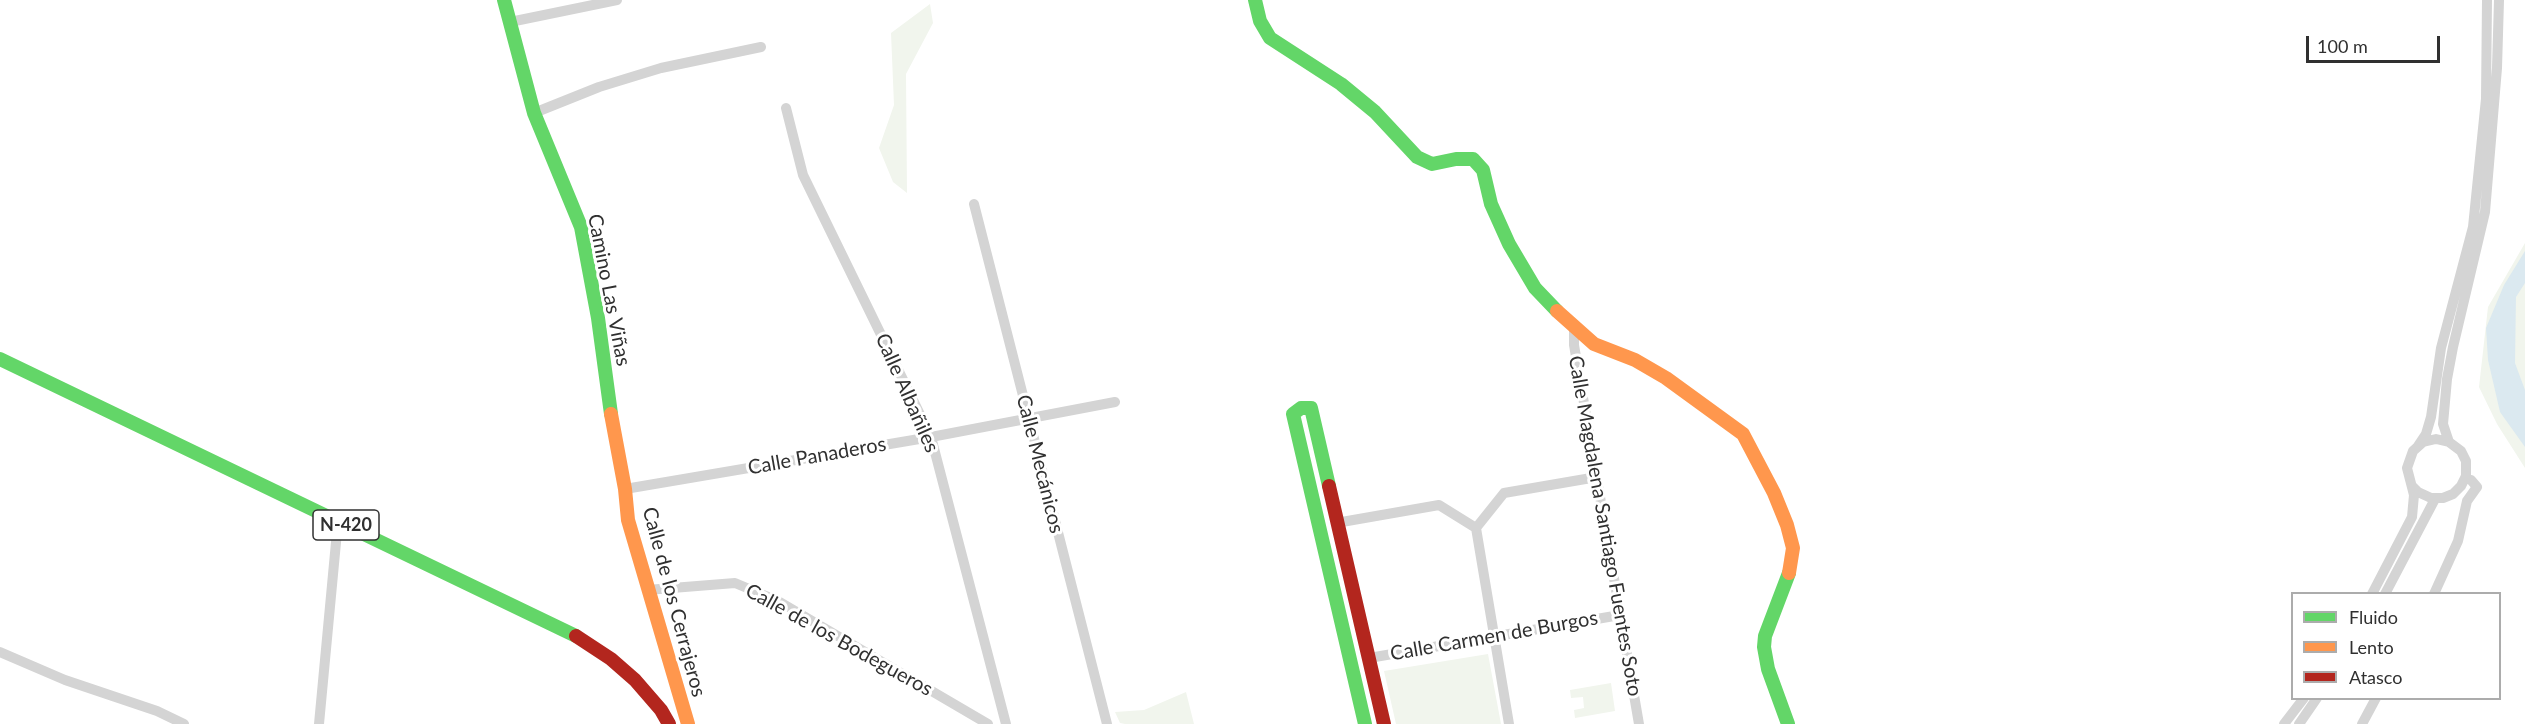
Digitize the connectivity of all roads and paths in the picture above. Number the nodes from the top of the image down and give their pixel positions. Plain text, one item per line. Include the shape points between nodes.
1 (504, 0) edge
2 (617, 0) edge
3 (1255, 0) edge
4 (2487, 0) edge
5 (2499, 0) edge
6 (510, 22) junction
7 (761, 47) dead end
8 (786, 108) dead end
9 (534, 113) junction
10 (974, 204) dead end
11 (1574, 328) junction
12 (0, 358) edge
13 (1115, 402) dead end
14 (1028, 419) junction
15 (931, 437) junction
16 (2449, 442) junction
17 (2418, 446) junction
18 (1597, 477) junction
19 (2471, 480) dead end
20 (2412, 486) junction
21 (625, 489) junction
22 (2435, 499) junction
23 (338, 521) junction
24 (1336, 523) junction
25 (1476, 528) junction
26 (647, 590) junction
27 (2373, 592) edge
28 (2386, 592) edge
29 (2435, 592) edge
30 (1620, 615) junction
31 (1494, 636) junction
32 (0, 652) edge
33 (1369, 658) junction
34 (2303, 700) edge
35 (2316, 700) edge
36 (2375, 700) edge
37 (184, 724) edge
38 (319, 724) edge
39 (669, 724) edge
40 (687, 724) edge
41 (988, 724) edge
42 (1006, 724) edge
43 (1107, 724) edge
44 (1365, 724) edge
45 (1384, 724) edge
46 (1509, 724) edge
47 (1639, 724) edge
48 (1788, 724) edge
49 (2284, 724) edge
50 (2299, 724) edge
51 (2362, 724) edge

1 - 6 main road, Camino Las Viñas
2 - 6 street
3 - 11 main road via 1260,21 1270,38 1375,112 1417,157 1432,164 1473,159 1483,170 1491,204 1509,244 1535,288
4 - 17 street via 2486,99 2473,227 2441,348 2431,417
5 - 16 street via 2498,68 2486,212 2447,380 2443,424
6 - 9 main road, Camino Las Viñas
7 - 9 street via 662,68
8 - 15 street, Calle Albañiles via 803,175
9 - 21 main road, Camino Las Viñas via 581,227
10 - 14 street, Calle Mecánicos
11 - 18 street, Calle Magdalena Santiago Fuentes Soto
11 - 48 main road via 1594,344 1635,360 1666,378 1743,434 1753,450 1787,525 1793,548 1791,569 1764,647
12 - 23 main road, N-420
13 - 14 street, Calle Panaderos
14 - 15 street, Calle Panaderos
14 - 43 street, Calle Mecánicos
15 - 21 street, Calle Panaderos
15 - 42 street, Calle Albañiles
16 - 17 street via 2433,439
16 - 22 street via 2464,457 2466,476 2456,491
17 - 20 street via 2407,465
18 - 25 street via 1504,493
18 - 30 street, Calle Magdalena Santiago Fuentes Soto
19 - 29 street via 2477,487 2467,501 2449,564
20 - 22 street
20 - 27 street via 2412,518
21 - 26 main road, Calle de los Cerrajeros via 628,520
22 - 28 street
23 - 38 street
23 - 39 main road, N-420 via 578,637 635,680
24 - 25 street via 1438,505
24 - 33 main road
24 - 44 main road via 1311,408 1301,408 1293,414
25 - 31 street
26 - 40 main road, Calle de los Cerrajeros
26 - 41 street, Calle de los Bodegueros via 735,583 778,601
30 - 31 street, Calle Carmen de Burgos
30 - 47 street, Calle Magdalena Santiago Fuentes Soto
31 - 33 street, Calle Carmen de Burgos
31 - 46 street
32 - 37 street
33 - 45 main road
34 - 49 street
35 - 50 street
36 - 51 street

